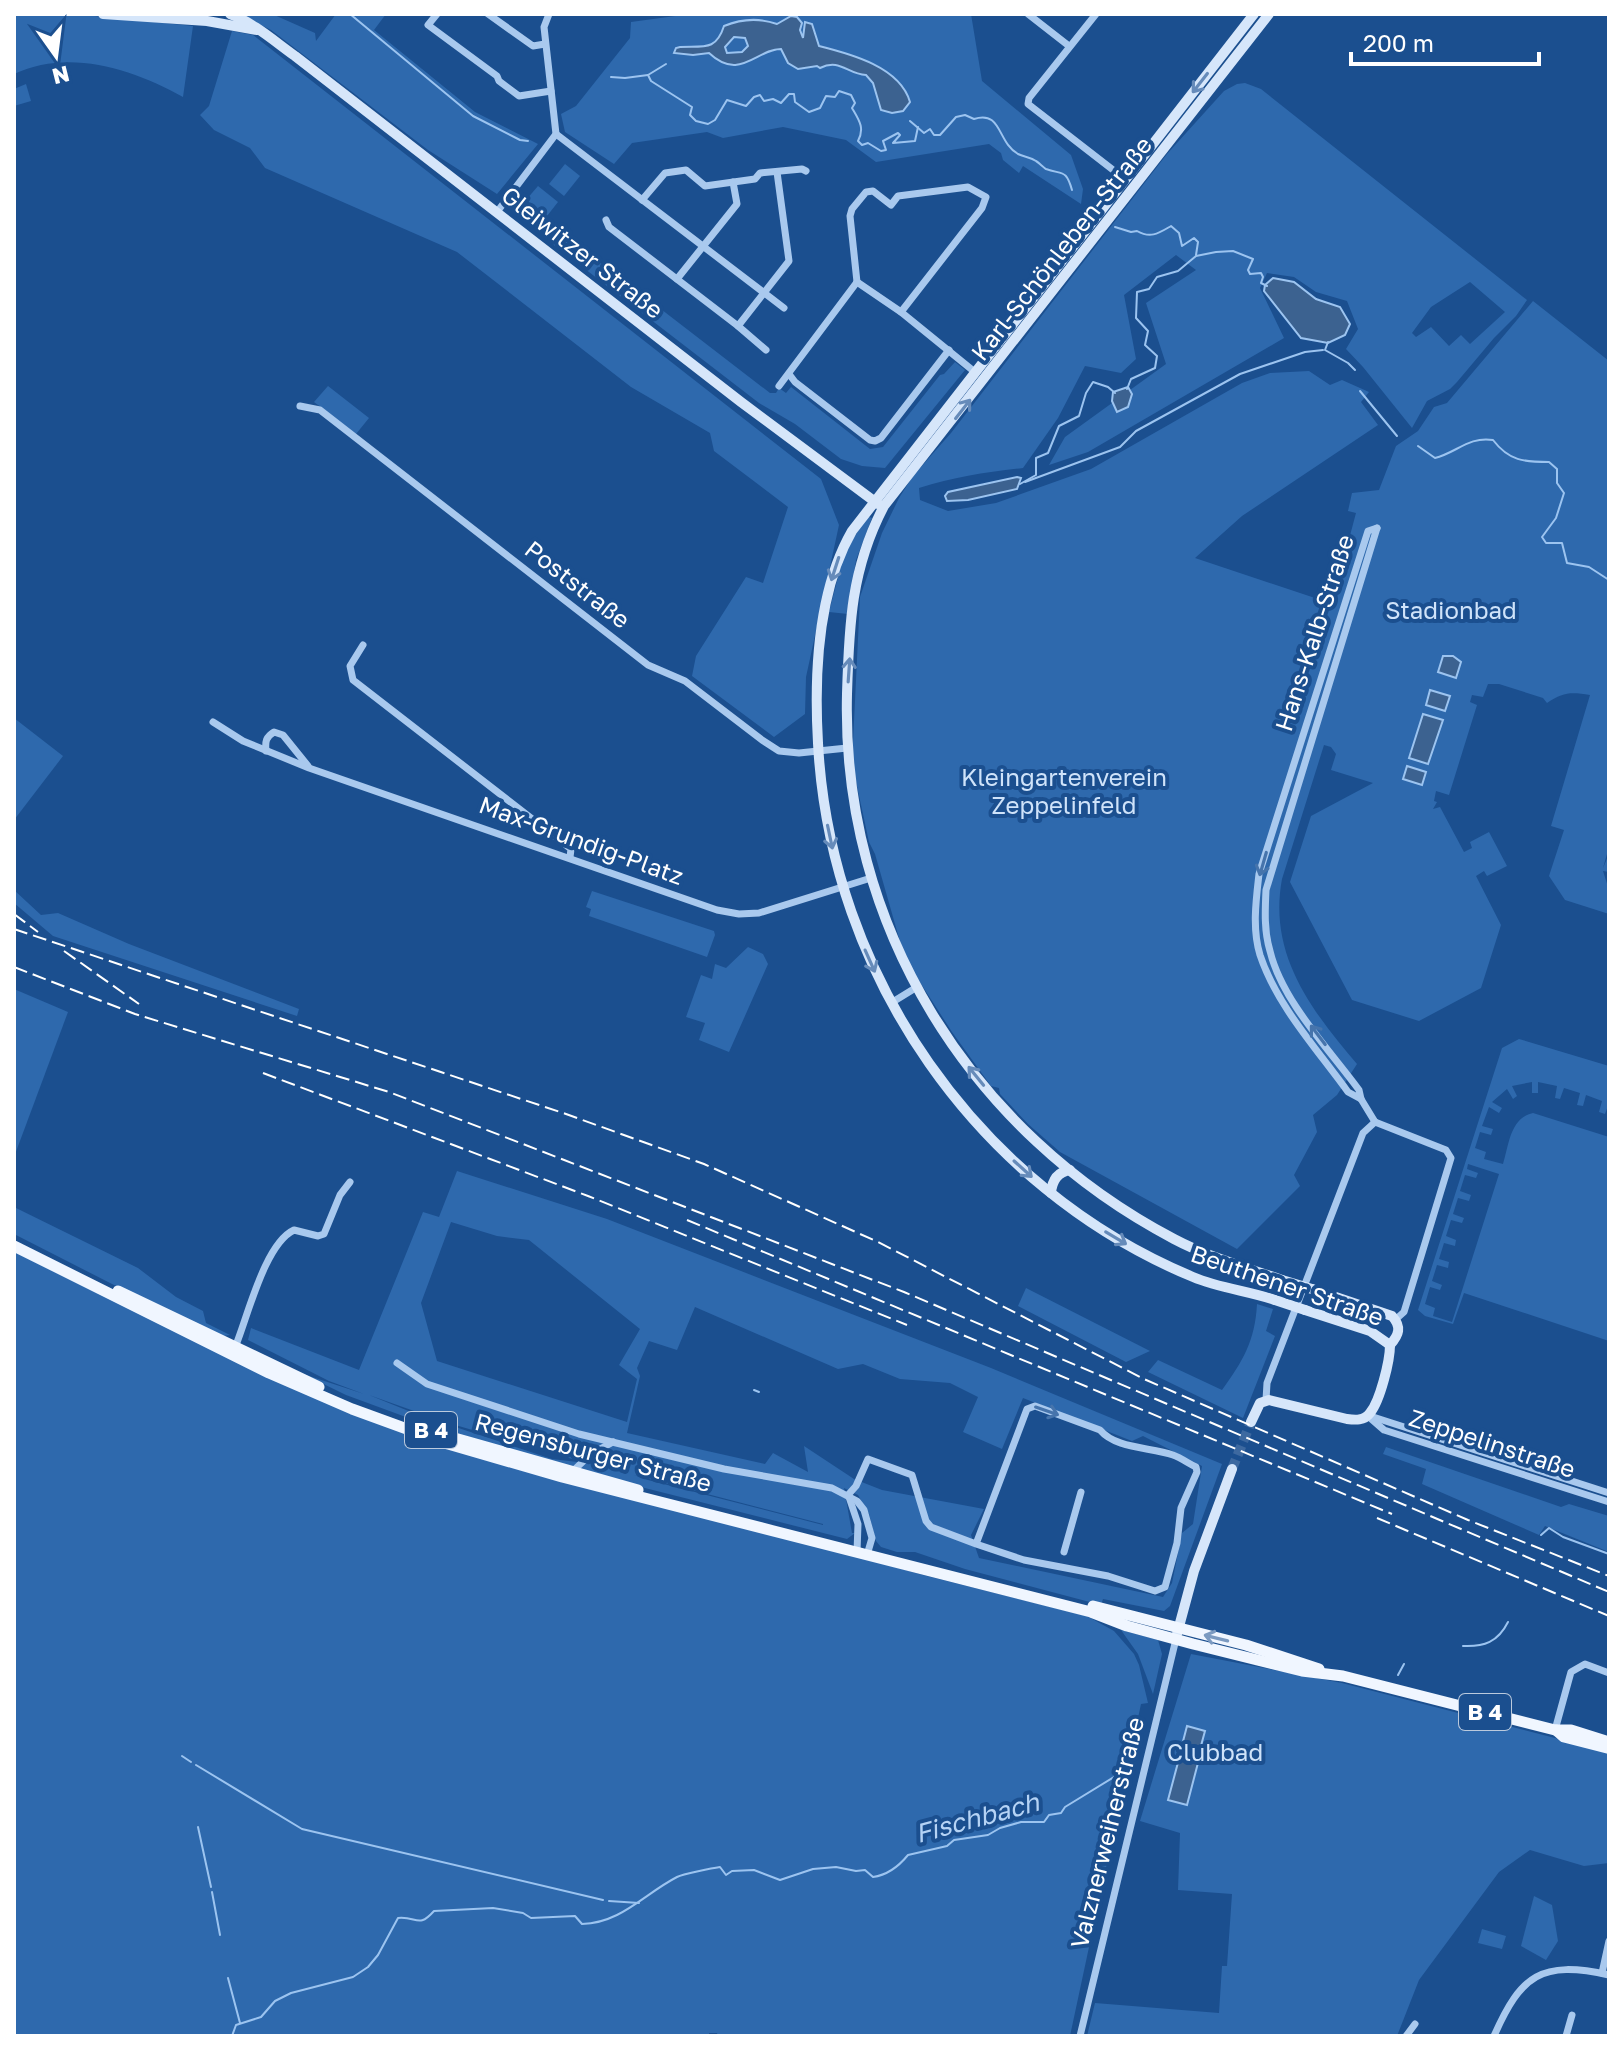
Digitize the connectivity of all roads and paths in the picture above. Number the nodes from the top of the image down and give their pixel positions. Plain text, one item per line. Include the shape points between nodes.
1 (103, 14) edge
2 (230, 14) edge
3 (437, 14) edge
4 (488, 14) edge
5 (549, 14) edge
6 (1028, 14) edge
7 (1096, 14) edge
8 (1254, 14) edge
9 (1269, 14) edge
10 (212, 18) edge
11 (257, 30) junction
12 (545, 44) junction
13 (1069, 46) junction
14 (551, 91) junction
15 (556, 134) junction
16 (806, 171) dead end
17 (777, 172) junction
18 (1126, 180) junction
19 (733, 182) junction
20 (1131, 192) junction
21 (642, 200) junction
22 (497, 212) junction
23 (606, 220) dead end
24 (702, 248) junction
25 (677, 279) junction
26 (857, 282) junction
27 (764, 295) junction
28 (784, 308) dead end
29 (901, 312) junction
30 (738, 326) junction
31 (766, 350) dead end
32 (949, 350) junction
33 (789, 374) junction
34 (980, 377) junction
35 (779, 386) dead end
36 (300, 406) dead end
37 (879, 504) junction
38 (363, 645) dead end
39 (213, 722) dead end
40 (847, 748) junction
41 (263, 750) junction
42 (818, 751) junction
43 (1296, 755) junction
44 (1305, 758) junction
45 (309, 768) junction
46 (550, 833) junction
47 (544, 848) junction
48 (570, 857) junction
49 (871, 878) junction
50 (843, 888) junction
51 (917, 987) junction
52 (891, 1003) junction
53 (1295, 1003) junction
54 (1288, 1009) junction
55 (1361, 1099) junction
56 (1375, 1122) junction
57 (1070, 1170) junction
58 (350, 1182) dead end
59 (1051, 1193) junction
60 (14, 1238) edge
61 (14, 1246) edge
62 (1395, 1320) junction
63 (1390, 1345) junction
64 (233, 1351) junction
65 (397, 1363) dead end
66 (1266, 1400) junction
67 (1368, 1416) junction
68 (1251, 1422) tunnel mouth
69 (613, 1442) junction
70 (1232, 1469) tunnel mouth
71 (574, 1470) junction
72 (562, 1477) junction
73 (1081, 1492) dead end
74 (1609, 1493) edge
75 (848, 1495) junction
76 (1609, 1502) edge
77 (976, 1544) junction
78 (863, 1551) junction
79 (1063, 1560) junction
80 (1177, 1634) junction
81 (1609, 1673) edge
82 (1555, 1730) junction
83 (1609, 1742) edge
84 (1609, 1748) edge
85 (1609, 1941) edge
86 (1605, 1974) edge
87 (1572, 2015) dead end
88 (1415, 2024) dead end
89 (1080, 2036) edge
90 (1406, 2036) edge
91 (1494, 2036) edge
92 (1566, 2036) edge

1 - 10 main road, Gleiwitzer Straße
2 - 11 main road, Gleiwitzer Straße
3 - 14 street via 428,25 519,96
4 - 12 street via 533,46
5 - 12 street
6 - 13 street
7 - 13 street
8 -> 18 main road, Karl-Schönleben-Straße
9 - 20 main road, Karl-Schönleben-Straße
10 - 11 main road, Gleiwitzer Straße
11 - 22 main road, Gleiwitzer Straße
12 - 14 street
13 - 18 street via 1028,104
14 - 15 street
15 - 21 street
15 - 22 street
16 - 17 street
17 - 19 street
17 - 27 street via 789,261
18 - 20 main road
18 - 34 main road, Karl-Schönleben-Straße
19 - 21 street via 705,186 686,170 665,173
19 - 24 street via 737,204
20 - 34 main road, Karl-Schönleben-Straße
21 - 24 street
22 - 37 main road, Gleiwitzer Straße
23 - 25 street
24 - 25 street
24 - 27 street
25 - 30 street
26 - 29 street
26 - 29 street via 850,216 866,192 873,191 891,205 898,196 975,189 986,197 982,208
26 - 33 street
27 - 28 street
27 - 30 street
29 - 32 street
30 - 31 street
32 - 33 street via 875,441
32 - 34 street
33 - 35 street
34 - 37 main road, Karl-Schönleben-Straße
36 - 42 street, Poststraße via 320,410 648,665 685,681 770,747 788,753
40 -> 37 main road, Beuthener Straße via 852,602
37 -> 42 main road, Beuthener Straße via 844,546 830,585 819,663
38 - 46 street via 350,666 353,680
39 - 41 street, Max-Grundig-Platz
40 - 42 street, Poststraße
40 - 49 main road, Beuthener Straße via 855,817
41 - 45 street, Max-Grundig-Platz
41 - 45 street via 268,736 281,734
42 -> 50 main road, Beuthener Straße via 827,824
43 - 44 street, Hans-Kalb-Straße
43 - 44 street, Hans-Kalb-Straße via 1368,531 1377,528
43 -> 54 street, Hans-Kalb-Straße via 1259,874 1255,909 1260,954
44 - 53 street, Hans-Kalb-Straße via 1266,890 1270,953
45 - 47 street, Max-Grundig-Platz
46 - 47 street
46 - 48 street via 571,849
47 - 48 street, Max-Grundig-Platz
48 - 50 street, Max-Grundig-Platz via 702,906 739,914 768,911
49 - 50 street
49 - 51 main road, Beuthener Straße
50 -> 52 main road, Beuthener Straße
51 - 52 street
57 -> 51 main road, Beuthener Straße via 982,1084
52 -> 59 main road, Beuthener Straße via 960,1105
53 - 54 street
55 -> 53 street, Hans-Kalb-Straße
54 - 55 street, Hans-Kalb-Straße via 1348,1092
55 - 56 street, Hans-Kalb-Straße
56 - 62 street via 1446,1150 1451,1158 1404,1312
56 - 66 street via 1363,1133 1340,1191 1267,1383
57 - 59 main road via 1058,1175
57 - 62 main road, Beuthener Straße, bridge via 1112,1203 1176,1240
58 - 64 street via 324,1234 294,1230 284,1235
59 -> 63 main road, Beuthener Straße, bridge via 1164,1264 1370,1331
60 - 64 main road, Regensburger Straße / B 4
61 - 64 main road, Regensburger Straße / B 4
62 - 63 main road, Beuthener Straße via 1398,1336
63 - 67 main road via 1388,1365
64 - 71 main road, Regensburger Straße / B 4 via 418,1426
64 - 72 main road, Regensburger Straße / B 4 via 299,1387 393,1424
65 - 69 street, Regensburger Straße via 427,1384
66 - 67 main road, Zeppelinstraße via 1347,1419
66 - 68 main road
67 - 74 street, Zeppelinstraße
67 - 76 street, Zeppelinstraße via 1384,1430
69 - 71 street
69 - 75 street, Regensburger Straße
70 - 80 main road
71 - 72 main road
71 - 78 main road, Regensburger Straße / B 4
72 - 78 main road, Regensburger Straße / B 4
73 - 79 street
75 - 77 street via 868,1459 886,1465 912,1475 931,1527
75 - 78 street
75 - 78 street via 868,1518 872,1538
77 - 79 street via 1024,1560
77 -> 79 street via 1027,1409 1035,1406 1196,1467 1181,1508 1165,1587 1155,1591
78 - 80 main road, Regensburger Straße / B 4
78 - 80 main road, Regensburger Straße / B 4 via 1132,1628
80 - 82 main road, Regensburger Straße / B 4
80 - 89 street, Valznerweiherstraße
81 - 82 street via 1585,1664 1571,1672
82 - 83 main road, Regensburger Straße / B 4
82 - 84 main road, Regensburger Straße / B 4
85 - 86 street
86 - 91 street via 1558,1969 1541,1974 1513,1998
87 - 92 street
88 - 90 street

